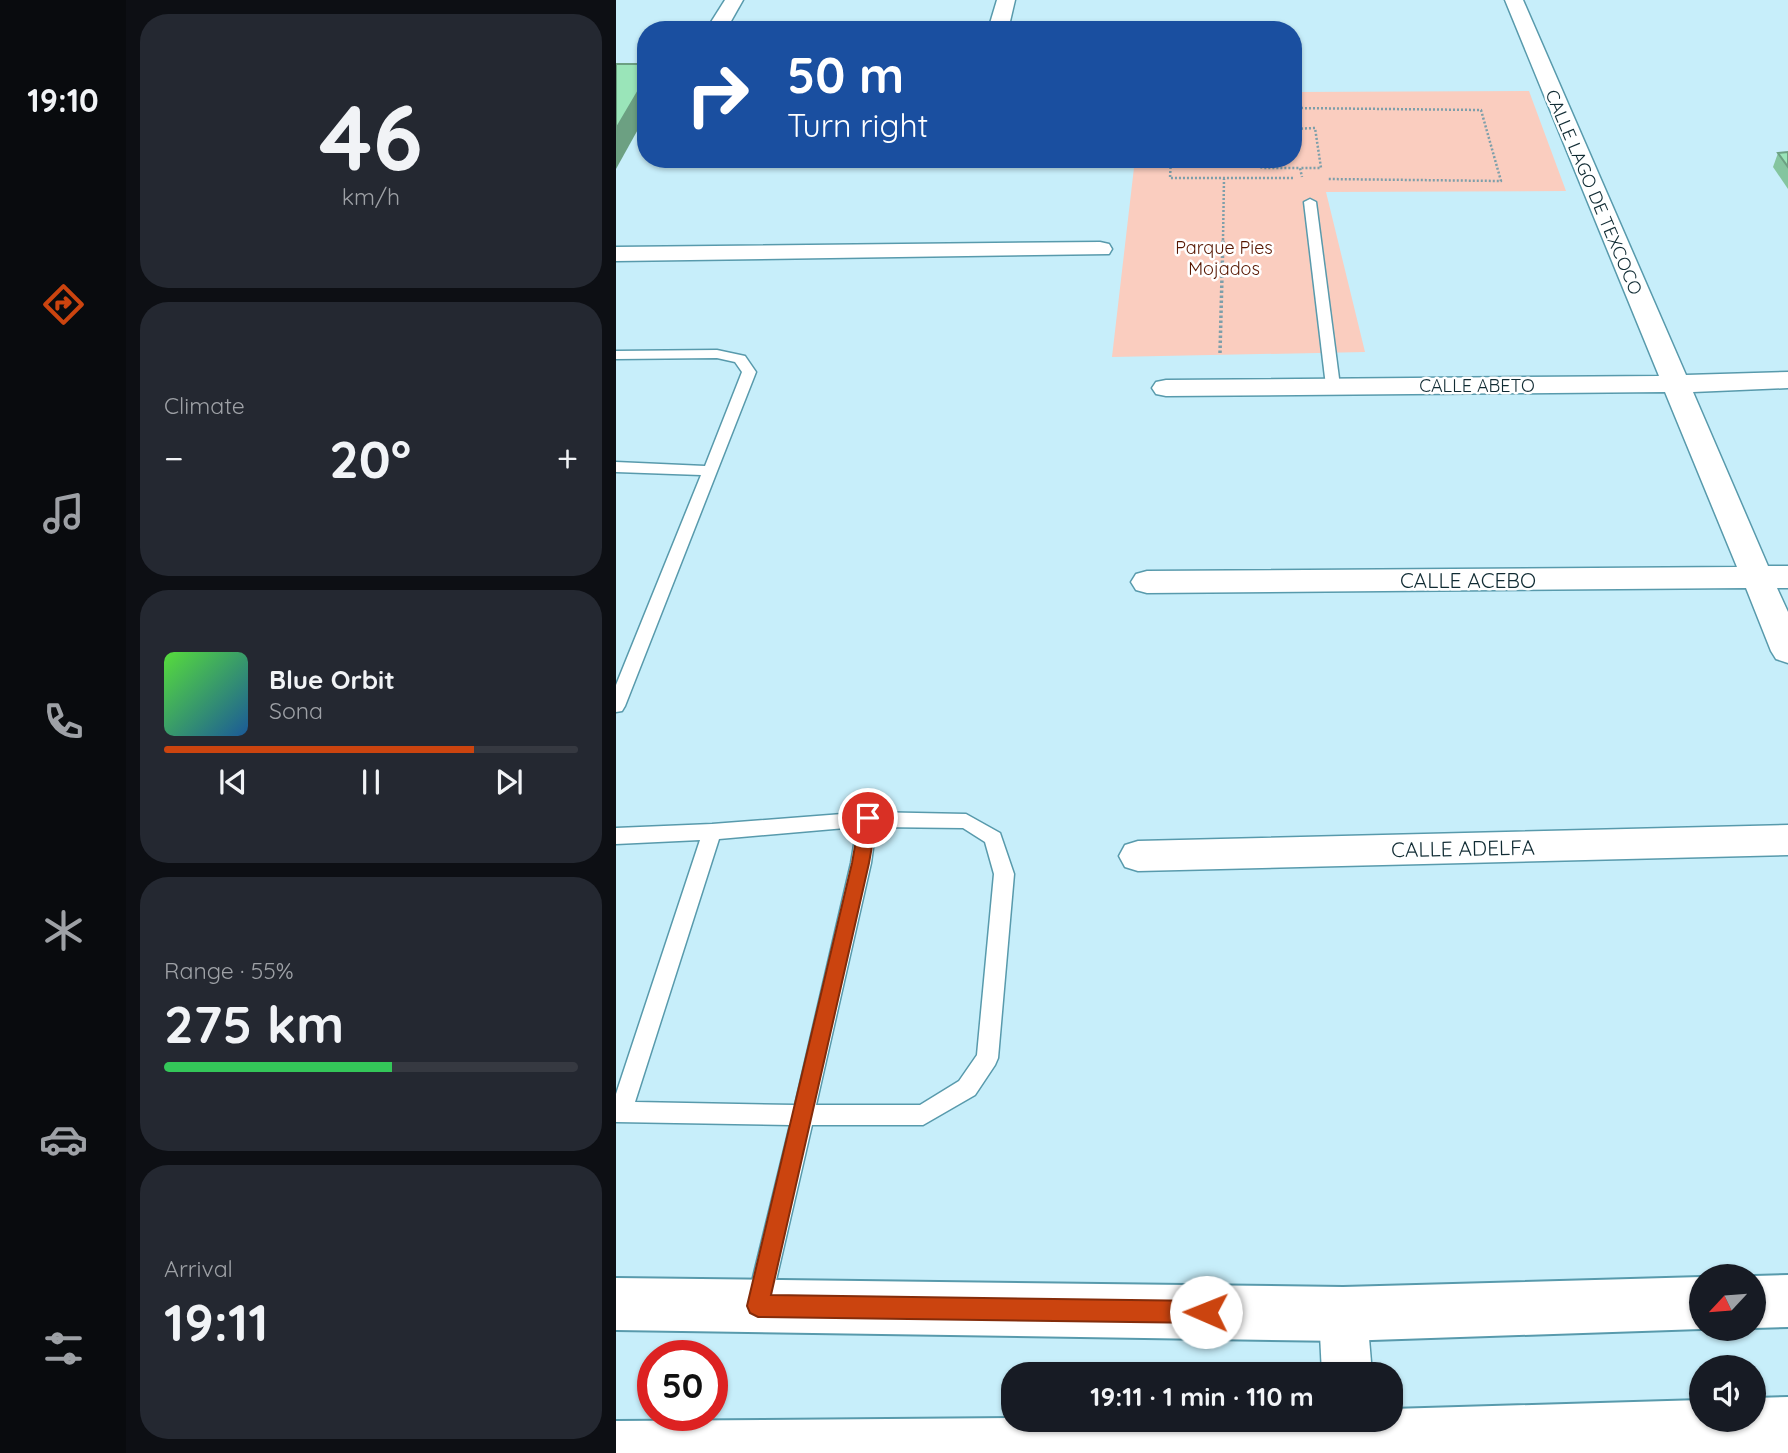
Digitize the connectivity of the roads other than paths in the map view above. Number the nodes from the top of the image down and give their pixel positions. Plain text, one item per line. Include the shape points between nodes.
1 (734, 0) edge
2 (1006, 0) edge
3 (1514, 0) edge
4 (721, 21) edge
5 (1000, 21) edge
6 (1310, 202) dead end
7 (1101, 250) dead end
8 (616, 254) edge
9 (616, 355) edge
10 (1788, 380) edge
11 (1674, 384) junction
12 (1333, 386) junction
13 (1166, 388) dead end
14 (617, 469) edge
15 (710, 471) junction
16 (1788, 577) edge
17 (1756, 578) junction
18 (1147, 582) dead end
19 (1788, 651) edge
20 (616, 706) edge
21 (868, 818) junction
22 (712, 832) junction
23 (616, 836) edge
24 (1788, 840) edge
25 (1138, 856) dead end
26 (618, 1112) edge
27 (803, 1115) junction
28 (1788, 1301) edge
29 (1766, 1302) edge
30 (1689, 1303) edge
31 (616, 1304) edge
32 (758, 1306) junction
33 (1343, 1314) junction
34 (1346, 1362) edge
35 (1788, 1425) edge
36 (1352, 1437) edge
37 (616, 1449) edge
38 (813, 1451) edge

1 - 4 street
2 - 5 street
3 - 11 street, CALLE LAGO DE TEXCOCO
6 - 12 lane
7 - 8 street
9 - 15 lane via 717,354 740,359 749,372
10 - 11 street, CALLE ABETO
11 - 12 street, CALLE ABETO
11 - 17 street, CALLE LAGO DE TEXCOCO
12 - 13 street, CALLE ABETO
14 - 15 lane
15 - 20 lane
16 - 17 street, CALLE ACEBO
17 - 18 street, CALLE ACEBO
17 - 19 street, CALLE LAGO DE TEXCOCO
21 - 22 lane
21 - 27 lane
21 - 27 lane via 966,821 993,838 1004,874 987,1058 967,1088 923,1115
22 - 23 lane
22 - 26 lane
24 - 25 street, CALLE ADELFA
26 - 27 lane
27 - 32 lane
28 - 29 main road
30 - 33 main road
31 - 32 main road
32 - 33 main road
33 - 34 street
35 - 36 main road
36 - 38 main road
37 - 38 main road

